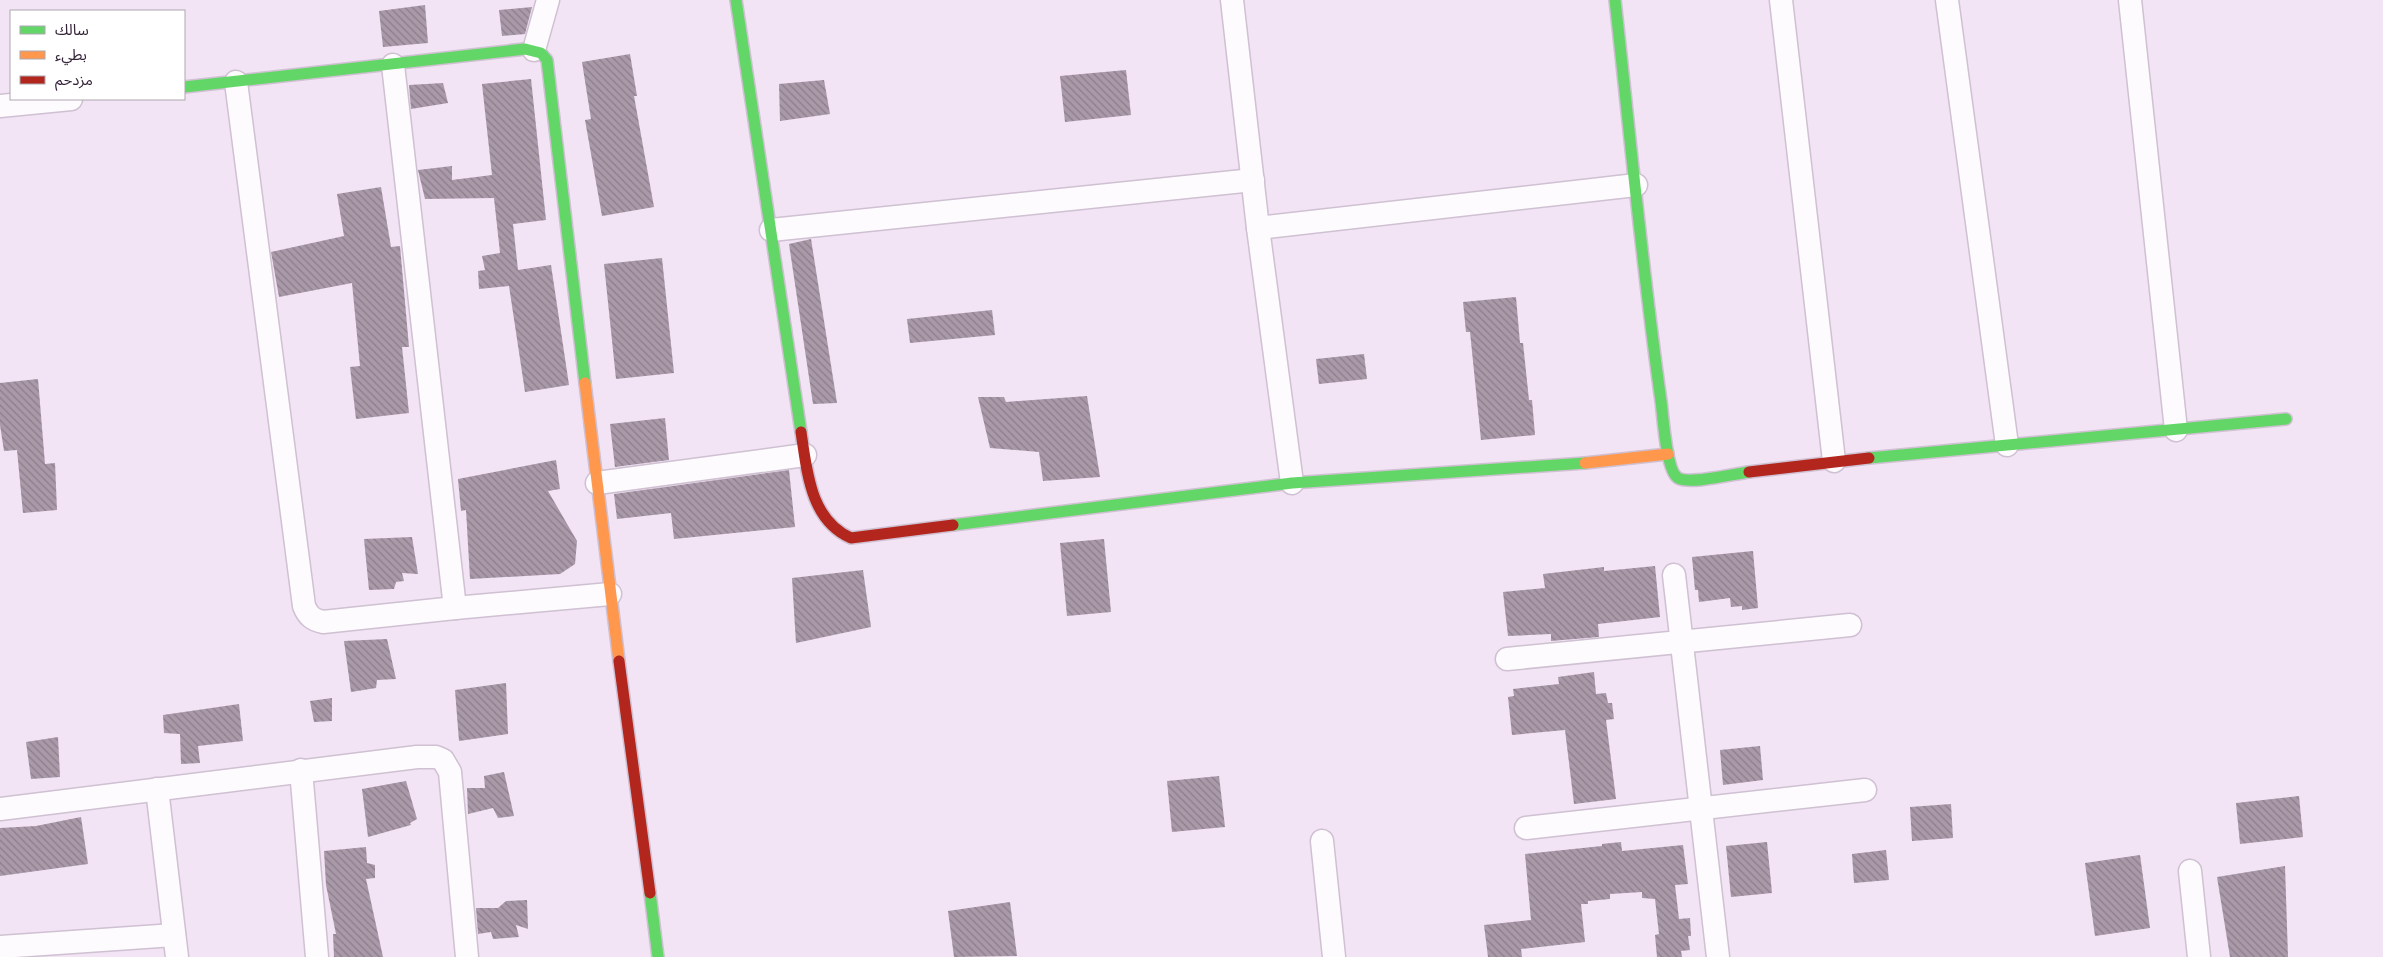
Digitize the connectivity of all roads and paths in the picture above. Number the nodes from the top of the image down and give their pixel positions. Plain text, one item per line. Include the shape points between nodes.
1 (548, 0) edge
2 (736, 0) edge
3 (1232, 0) edge
4 (1615, 0) edge
5 (1781, 0) edge
6 (1947, 0) edge
7 (2130, 0) edge
8 (534, 50) junction
9 (393, 66) junction
10 (236, 82) junction
11 (185, 87) edge
12 (61, 100) edge
13 (0, 106) edge
14 (1252, 180) junction
15 (1636, 185) junction
16 (1258, 228) junction
17 (771, 230) junction
18 (2286, 419) dead end
19 (2176, 430) junction
20 (2007, 445) junction
21 (1668, 454) junction
22 (805, 455) junction
23 (1834, 462) junction
24 (597, 483) junction
25 (1292, 483) junction
26 (1674, 575) dead end
27 (610, 594) junction
28 (455, 608) junction
29 (1850, 625) dead end
30 (1681, 642) junction
31 (1507, 659) dead end
32 (301, 770) junction
33 (157, 788) junction
34 (1865, 790) dead end
35 (1700, 808) junction
36 (0, 809) edge
37 (1526, 828) dead end
38 (1322, 841) dead end
39 (2190, 871) dead end
40 (176, 946) edge
41 (0, 947) edge
42 (318, 957) edge
43 (467, 957) edge
44 (658, 957) edge
45 (1334, 957) edge
46 (1718, 957) edge
47 (2199, 957) edge

1 - 8 street
2 - 17 street
3 - 14 street
4 - 15 street
5 - 23 street
6 - 20 street
7 - 19 street
8 - 9 street
8 - 24 street via 547,60 550,70
9 - 10 street
9 - 28 street
10 - 11 street
10 - 28 street via 306,613 323,622
12 - 13 street
14 - 16 street
14 - 17 street
15 - 16 street
15 - 21 street
16 - 25 street
17 - 22 street
18 - 19 street
19 - 20 street
20 - 23 street
21 - 23 street via 1673,473 1683,480
21 - 25 street via 1570,465
22 - 24 street
22 - 25 street via 820,514 838,534 852,538
24 - 27 street
26 - 30 street
27 - 28 street
27 - 44 street
29 - 30 street
30 - 31 street
30 - 35 street
32 - 33 street
32 - 42 street
32 - 43 street via 431,756 443,760 450,772
33 - 36 street
33 - 40 street
34 - 35 street
35 - 37 street
35 - 46 street
38 - 45 street
39 - 47 street
40 - 41 street

